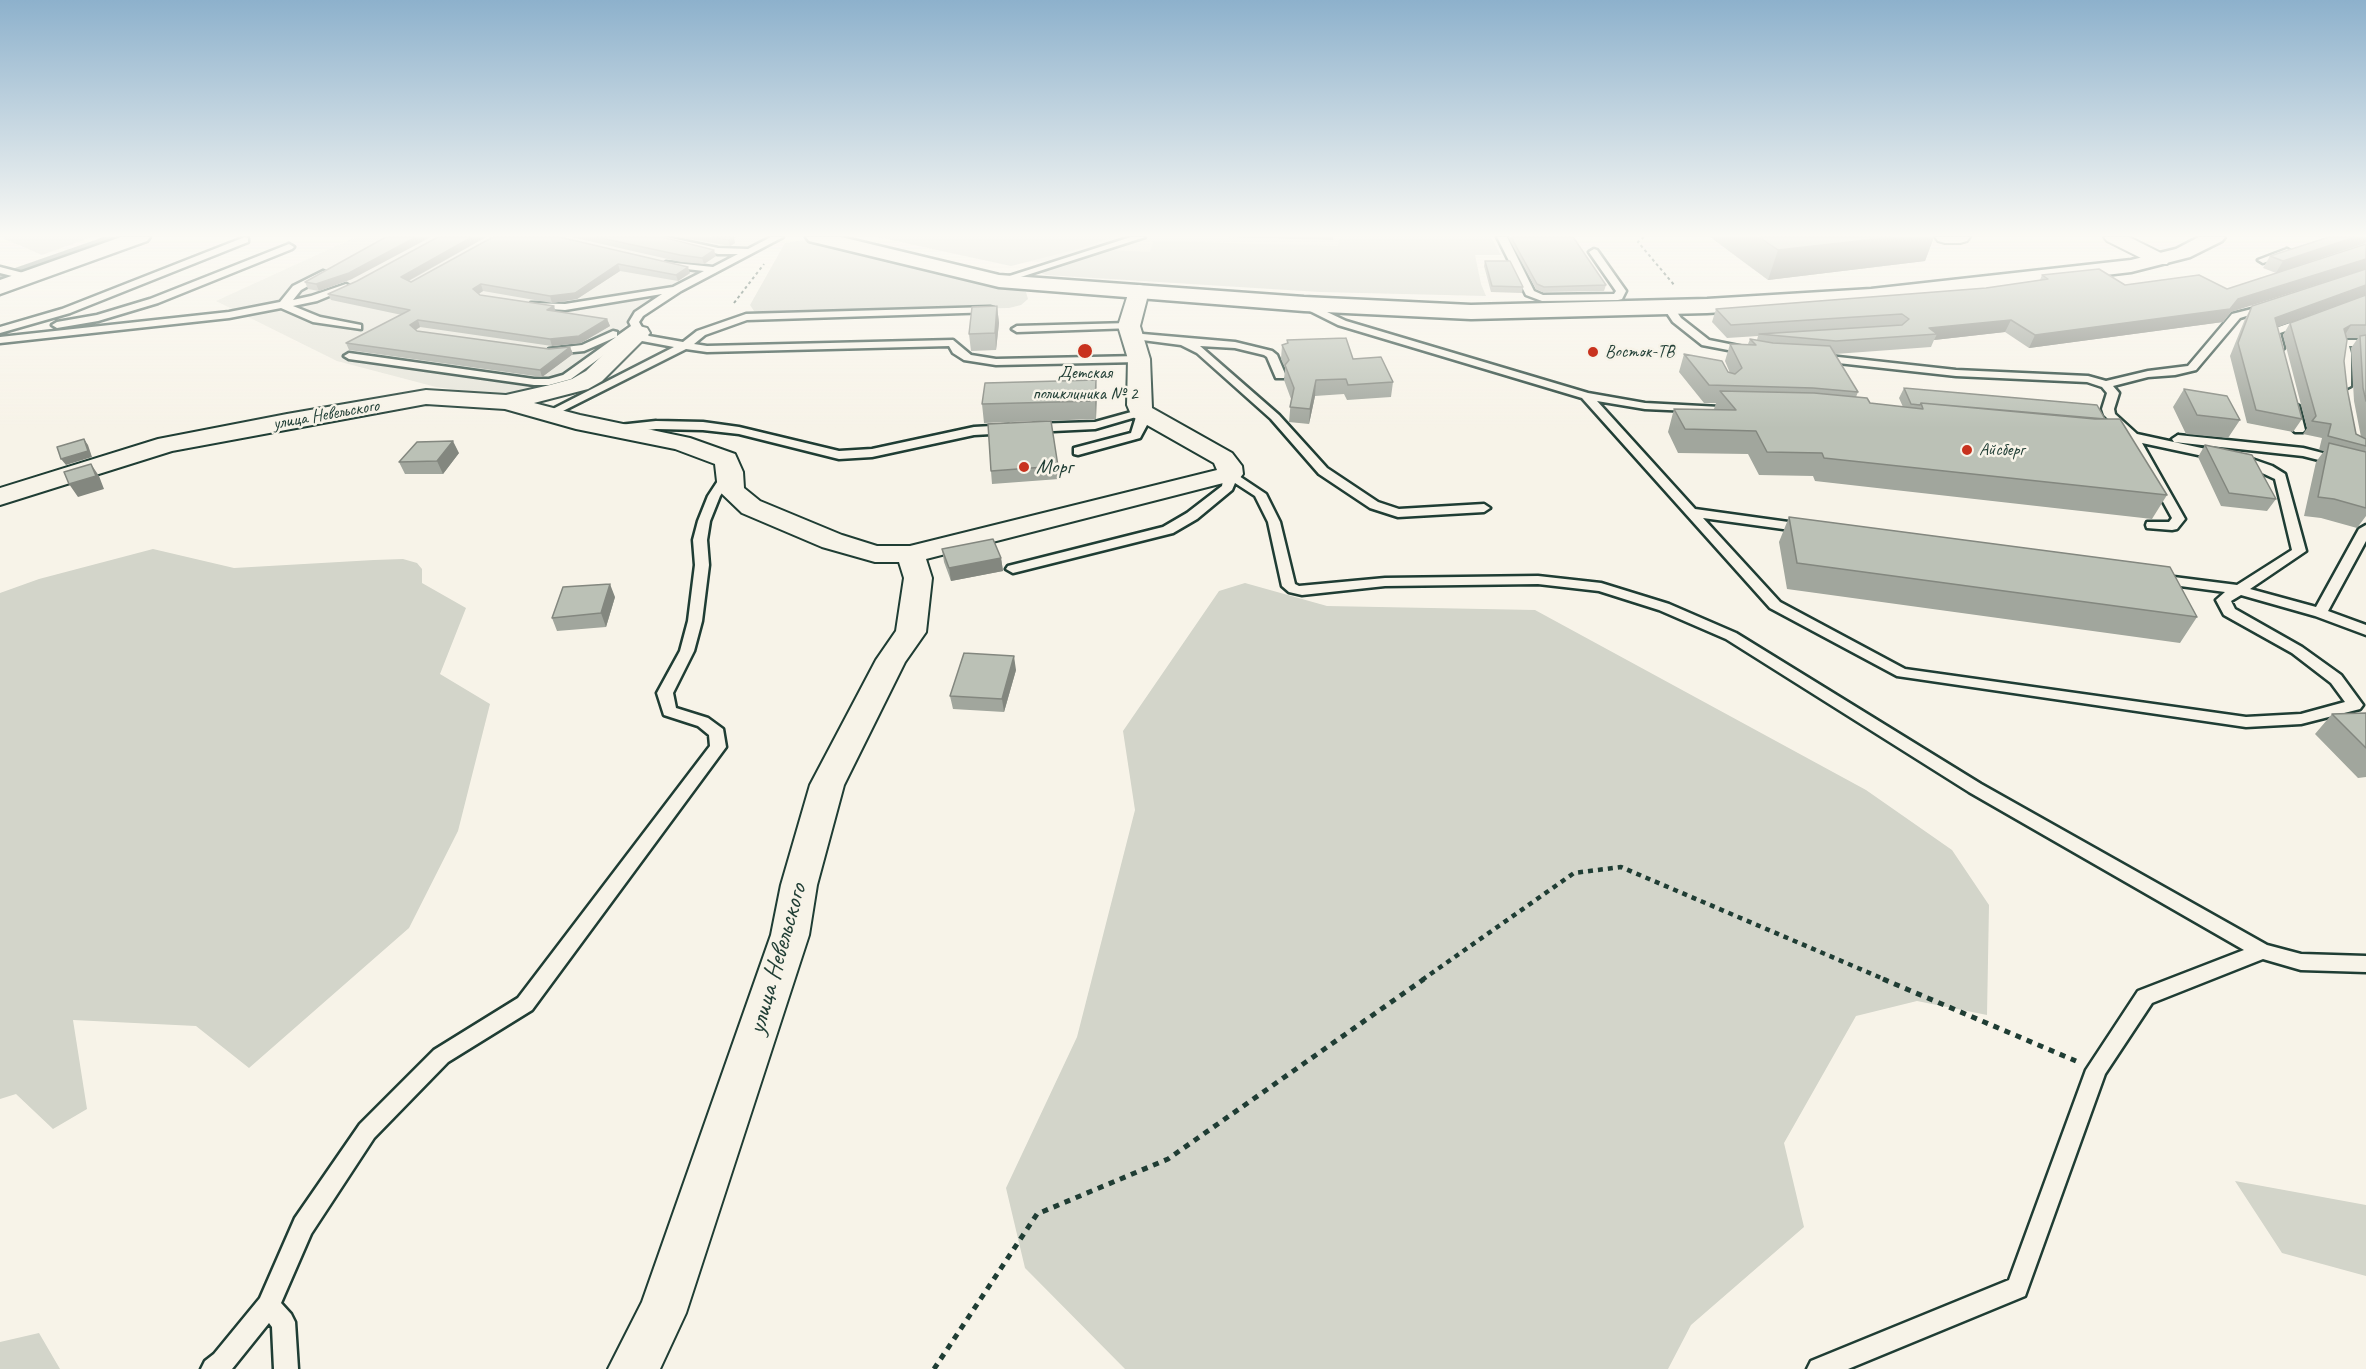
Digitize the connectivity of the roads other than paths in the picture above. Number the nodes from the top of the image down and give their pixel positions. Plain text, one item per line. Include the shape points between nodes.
1 (91, 301) edge
2 (154, 301) edge
3 (286, 301) edge
4 (299, 301) edge
5 (605, 301) edge
6 (660, 301) edge
7 (1137, 301) edge
8 (1264, 301) edge
9 (1555, 301) edge
10 (1605, 301) edge
11 (1791, 301) edge
12 (2280, 302) edge
13 (1598, 303) junction
14 (529, 304) edge
15 (1304, 304) junction
16 (1568, 304) junction
17 (283, 305) junction
18 (1668, 307) junction
19 (991, 310) edge
20 (2315, 317) edge
21 (357, 327) dead end
22 (636, 328) junction
23 (1017, 329) dead end
24 (0, 331) edge
25 (1130, 331) junction
26 (0, 340) edge
27 (1183, 342) junction
28 (1706, 343) junction
29 (2366, 343) edge
30 (685, 345) junction
31 (1758, 347) edge
32 (541, 349) edge
33 (349, 356) dead end
34 (2282, 357) edge
35 (1811, 358) edge
36 (1139, 359) junction
37 (1714, 360) edge
38 (1280, 376) dead end
39 (2106, 385) junction
40 (1586, 396) junction
41 (2291, 399) edge
42 (2346, 401) edge
43 (506, 402) junction
44 (1747, 410) edge
45 (1142, 412) junction
46 (549, 415) junction
47 (2299, 429) edge
48 (615, 430) junction
49 (2093, 436) edge
50 (2133, 437) junction
51 (1078, 451) dead end
52 (2366, 468) edge
53 (730, 471) junction
54 (1230, 474) junction
55 (0, 497) edge
56 (1484, 508) dead end
57 (1690, 512) junction
58 (2152, 525) dead end
59 (2366, 529) edge
60 (1819, 530) edge
61 (910, 554) junction
62 (1013, 569) dead end
63 (2145, 577) edge
64 (2239, 590) junction
65 (2320, 613) junction
66 (2366, 630) edge
67 (2262, 951) junction
68 (2366, 964) edge
69 (268, 1306) junction
70 (213, 1369) edge
71 (286, 1369) edge
72 (633, 1369) edge
73 (1819, 1369) edge

1 - 24 lane
2 - 24 lane via 98,318
3 - 17 lane
4 - 17 lane
5 - 14 lane via 552,308
6 - 22 lane via 639,314
7 - 25 street
8 - 15 street
9 - 16 lane
10 - 13 lane
11 - 18 street
12 - 39 lane via 2236,316 2192,368
13 - 16 street
13 - 18 street
15 - 16 street via 1438,311
15 - 40 lane via 1342,323
17 - 21 lane via 317,320
17 - 26 lane via 181,321
18 - 28 lane via 1677,320
19 - 30 lane via 746,317 700,333
20 - 34 lane via 2274,332
22 - 30 lane via 646,339
22 - 32 lane via 571,351
22 - 33 lane via 567,377 549,382
22 - 43 street, улица Невельского via 594,376 580,384
23 - 25 lane
25 - 27 lane
25 - 36 street
27 - 38 lane via 1234,345 1268,353
27 - 56 lane via 1201,351 1235,380 1275,417 1323,471 1374,505 1398,513
28 - 31 lane
28 - 37 lane
29 - 42 lane via 2343,343
30 - 36 lane via 707,349 953,344 968,358 996,362
30 - 46 lane
35 - 39 lane via 1956,374 2088,379
36 - 45 street
39 - 50 lane via 2114,393 2108,409 2110,415
40 - 44 lane via 1645,406
40 - 57 lane
41 - 47 lane
43 - 46 street
43 - 55 street, улица Невельского via 426,397 287,421 167,444
45 - 48 lane via 1095,425 974,431 872,453 839,455 703,426 656,425
45 - 51 lane via 1136,435
45 - 54 street via 1223,458
46 - 48 street
48 - 53 street via 681,443 726,459
49 - 50 lane
50 - 52 lane via 2203,440 2303,452
50 - 58 lane via 2179,519 2172,526
50 - 64 lane via 2248,462 2281,477 2299,551
53 - 61 street via 731,490 751,507 832,541 875,554
53 - 69 lane via 704,521 695,621 687,651 665,693 669,711 703,722 717,733 718,747 525,1004 441,1056 367,1131 303,1226
54 - 61 street
54 - 62 lane via 1228,487 1168,530
54 - 67 lane via 1260,495 1274,522 1289,586 1294,590 1385,582 1538,580 1601,587 1664,607 1731,636 1975,788
57 - 60 lane
57 - 64 lane via 1775,605 1902,673 2246,722 2301,719 2355,705 2336,679 2297,650 2229,612 2223,600
59 - 65 lane
61 - 72 street, улица Невельского via 918,578 911,632 891,660 826,785 790,935 662,1313
63 - 64 lane
64 - 65 lane
65 - 66 lane
67 - 68 lane via 2301,962
67 - 73 lane via 2145,997 2096,1070 2017,1288
69 - 70 lane
69 - 71 lane via 283,1322

